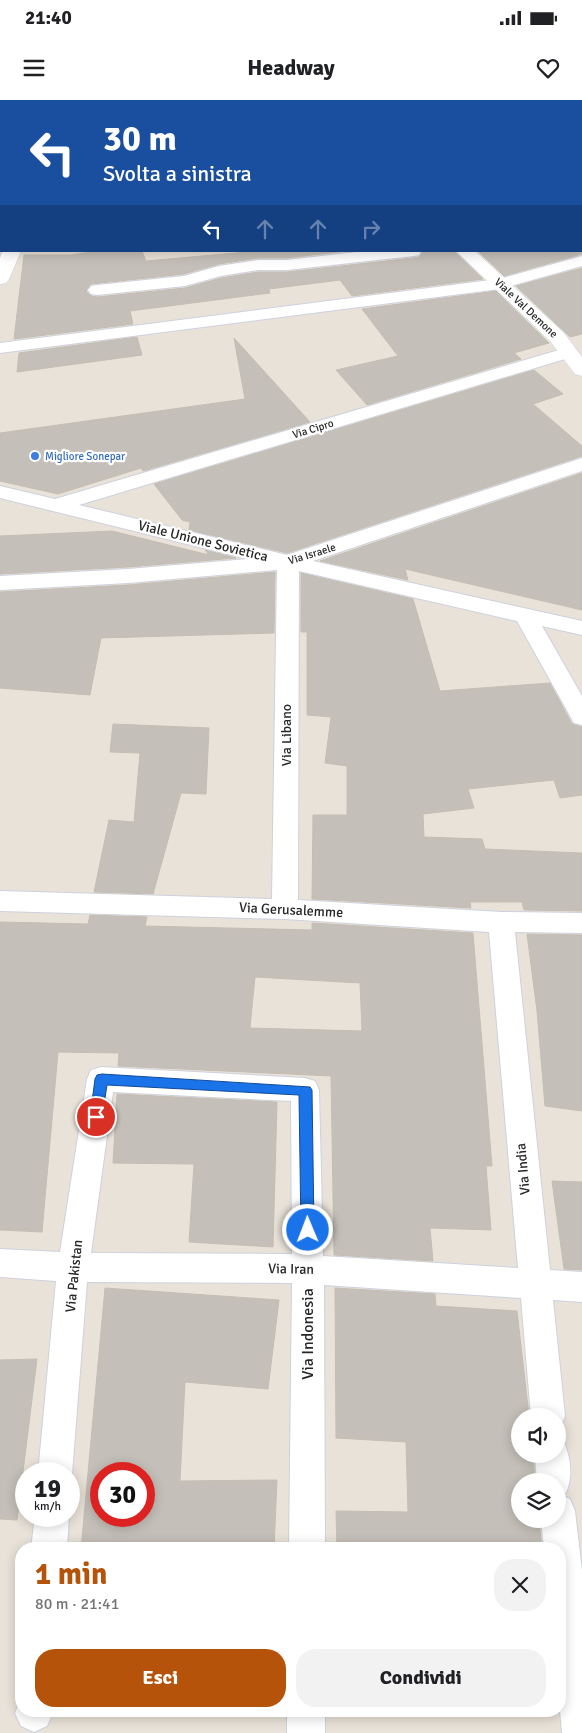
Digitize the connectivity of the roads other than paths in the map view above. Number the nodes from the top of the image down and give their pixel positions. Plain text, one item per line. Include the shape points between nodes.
1 (12, 252) edge
2 (405, 252) edge
3 (466, 252) edge
4 (582, 261) edge
5 (0, 279) edge
6 (500, 284) junction
7 (97, 290) dead end
8 (0, 348) edge
9 (569, 352) junction
10 (582, 370) edge
11 (582, 464) edge
12 (0, 492) edge
13 (58, 506) junction
14 (288, 562) junction
15 (0, 583) edge
16 (525, 615) junction
17 (582, 628) edge
18 (582, 717) edge
19 (0, 901) edge
20 (285, 909) junction
21 (500, 922) junction
22 (582, 923) edge
23 (102, 1079) joint
24 (0, 1263) edge
25 (73, 1267) junction
26 (308, 1269) junction
27 (534, 1283) junction
28 (582, 1287) edge
29 (547, 1408) edge
30 (56, 1462) edge
31 (51, 1527) edge
32 (560, 1528) edge
33 (50, 1542) edge
34 (307, 1542) edge
35 (561, 1542) edge
36 (566, 1588) edge
37 (306, 1717) edge
38 (306, 1733) edge
39 (581, 1733) edge

1 - 5 street
2 - 7 street via 258,266 219,271 185,281
3 - 6 street, Viale Val Demone
4 - 6 street
6 - 8 street
6 - 9 street, Viale Val Demone
9 - 10 street, Viale Val Demone
9 - 13 street, Via Cipro
11 - 14 street, Via Israele
12 - 13 street, Viale Unione Sovietica
13 - 14 street, Viale Unione Sovietica
14 - 15 street, Via Israele
14 - 16 street, Viale Unione Sovietica
14 - 20 street, Via Libano
16 - 17 street, Viale Unione Sovietica
16 - 18 street
19 - 20 street, Via Gerusalemme
20 - 21 street, Via Gerusalemme
21 - 22 street, Via Gerusalemme
21 - 27 street, Via India
23 - 25 street, Via Pakistan
23 - 26 street, Via Indonesia via 305,1090
24 - 25 street, Via Iran
25 - 26 street, Via Iran
25 - 30 street, Via Pakistan
26 - 27 street, Via Iran
26 - 34 street, Via Indonesia
27 - 28 street, Via Iran
27 - 29 street, Via India
31 - 33 street
32 - 35 street
36 - 39 street
37 - 38 street

